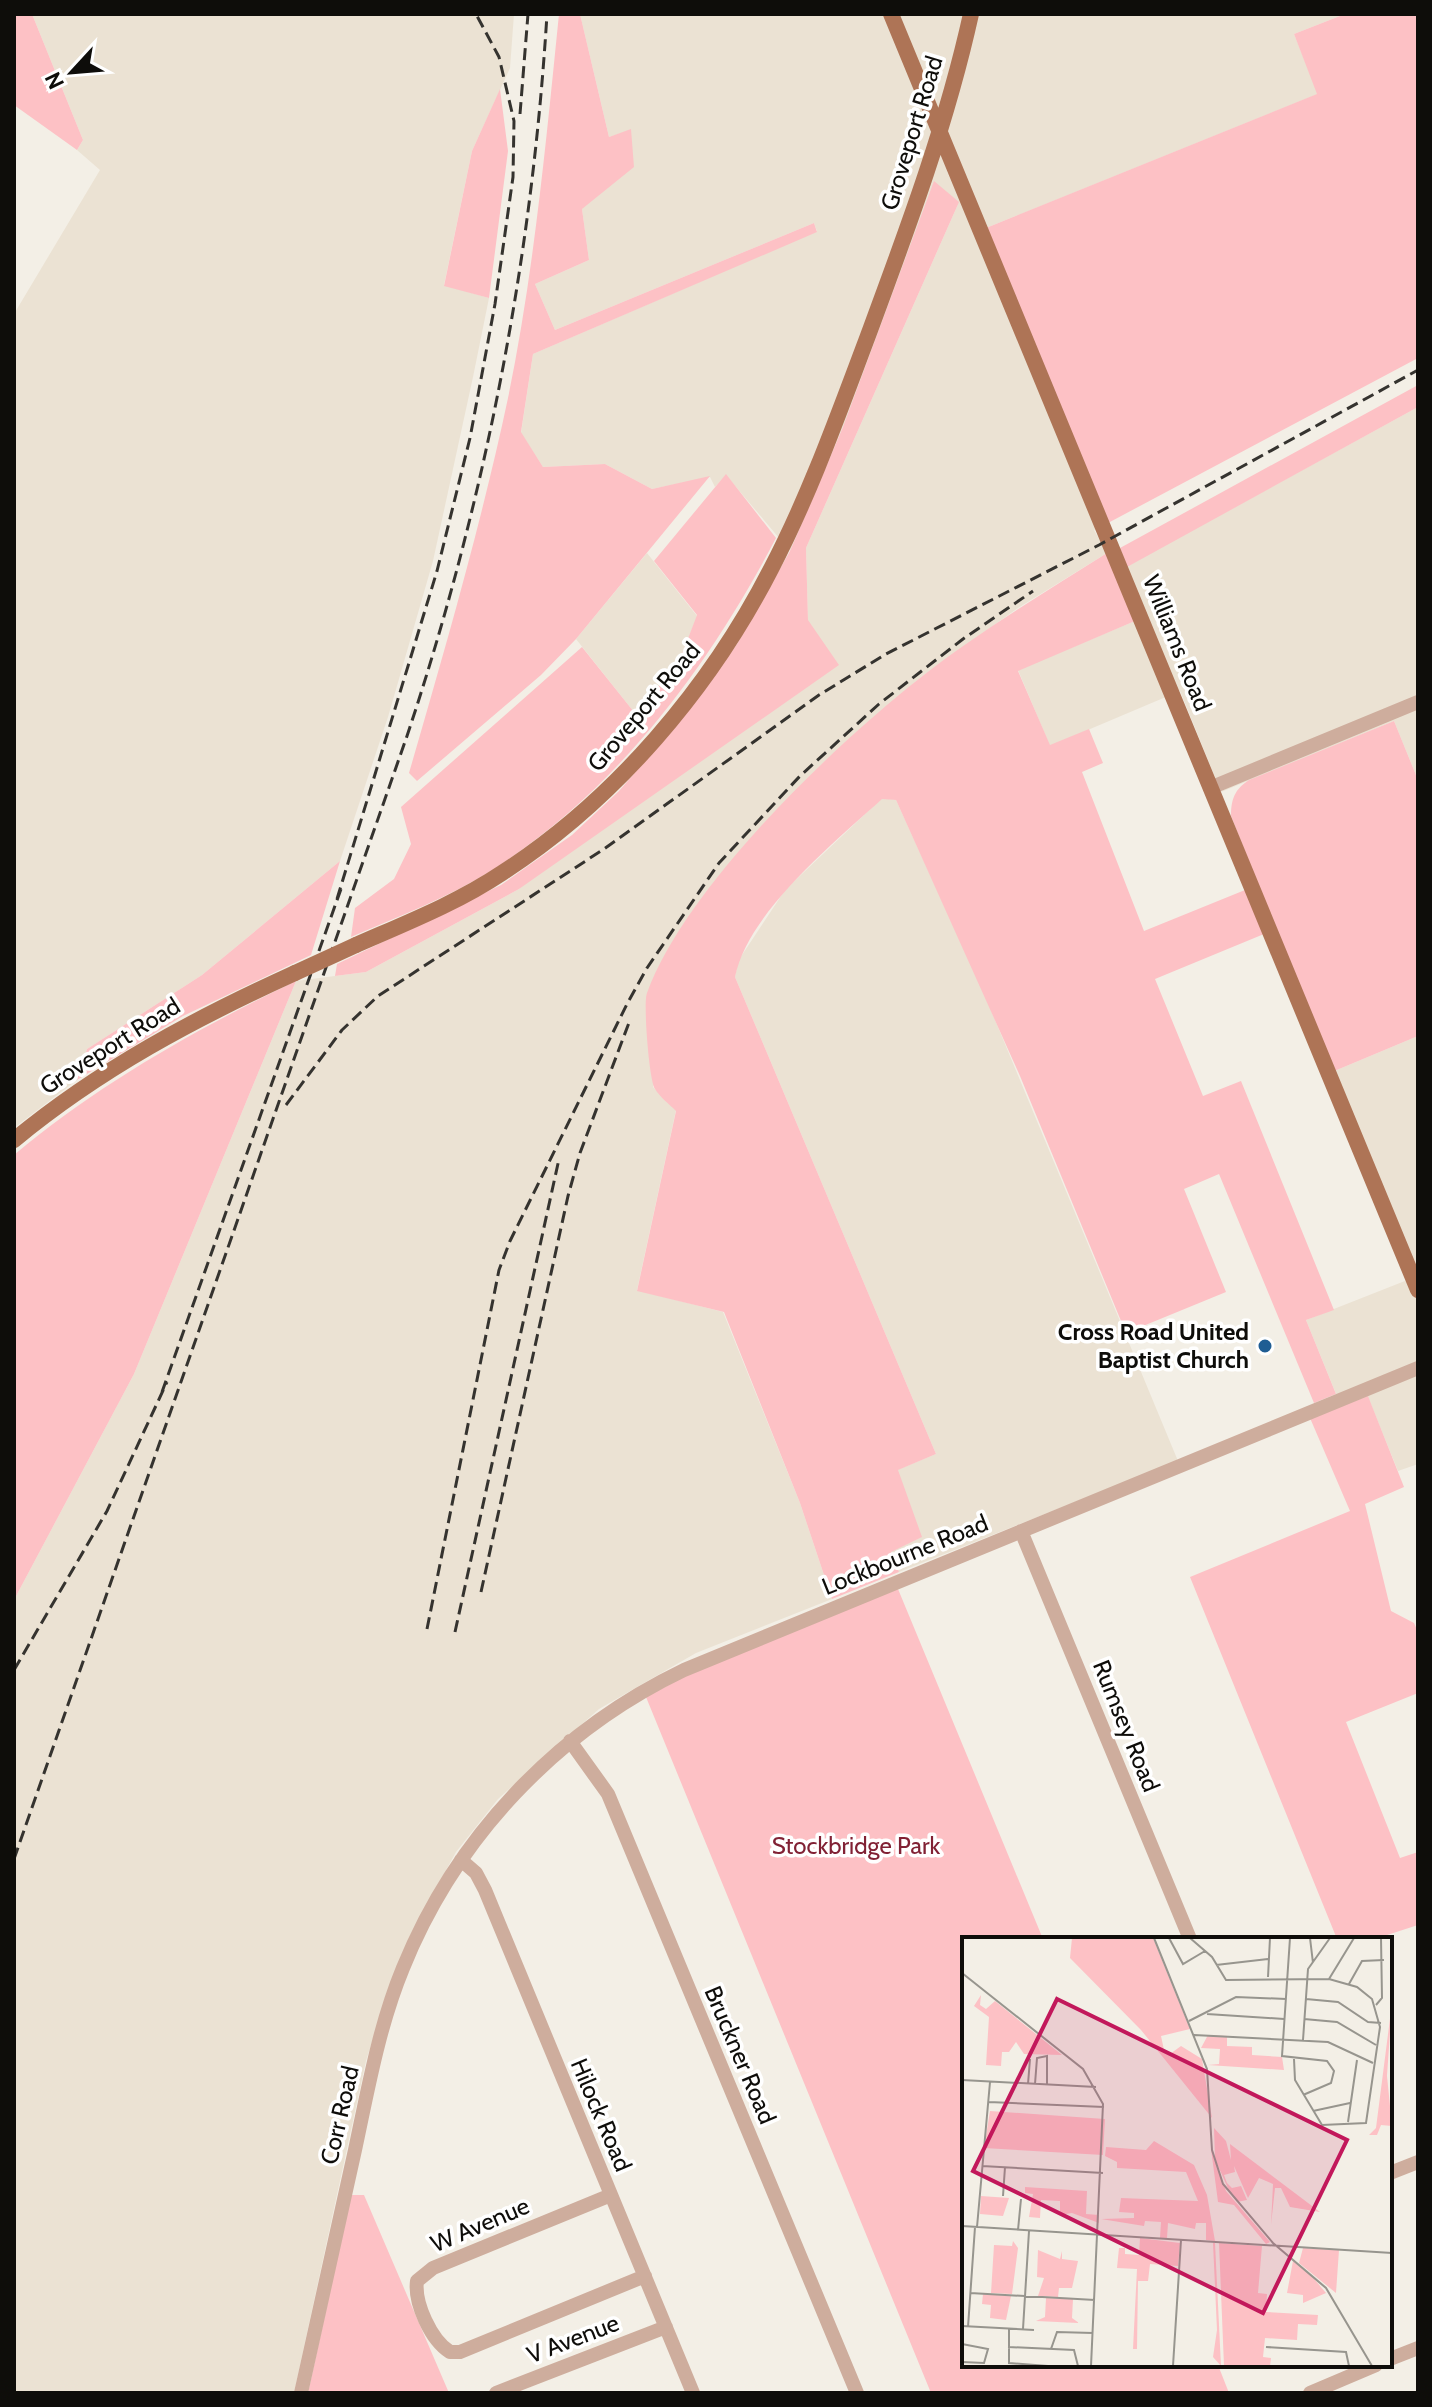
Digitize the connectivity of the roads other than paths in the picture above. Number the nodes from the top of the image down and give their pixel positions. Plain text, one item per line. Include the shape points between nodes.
1 (891, 14) edge
2 (971, 14) edge
3 (942, 131) junction
4 (1418, 702) edge
5 (1210, 788) junction
6 (14, 1140) edge
7 (1418, 1290) edge
8 (1418, 1368) edge
9 (1021, 1531) junction
10 (570, 1741) junction
11 (461, 1860) junction
12 (1189, 1937) edge
13 (1418, 2162) edge
14 (1392, 2172) edge
15 (611, 2195) junction
16 (645, 2276) junction
17 (666, 2327) junction
18 (1418, 2348) edge
19 (1392, 2358) edge
20 (1367, 2367) edge
21 (301, 2393) edge
22 (496, 2393) edge
23 (693, 2393) edge
24 (857, 2393) edge
25 (1310, 2393) edge

1 - 3 main road, Williams Road
2 - 3 main road, Groveport Road
3 - 5 main road, Williams Road
3 - 6 main road, Groveport Road, bridge via 805,499 759,591 696,688 630,766 544,844 469,893 152,1043
4 - 5 street
5 - 7 main road, Williams Road
8 - 9 street, Lockbourne Road
9 - 10 street, Lockbourne Road via 684,1670 619,1705
9 - 12 street, Rumsey Road
10 - 11 street, Lockbourne Road via 507,1802
10 - 24 street, Bruckner Road via 608,1794
11 - 15 street, Hilock Road via 485,1890
11 - 21 street, Corr Road via 424,1922 389,2007
13 - 14 street
15 - 16 street, Hilock Road
15 - 16 street, W Avenue via 433,2268 417,2281 415,2293 437,2340 450,2352 460,2352
16 - 17 street, Hilock Road
17 - 22 street, V Avenue
17 - 23 street, Hilock Road
18 - 19 street
20 - 25 street

